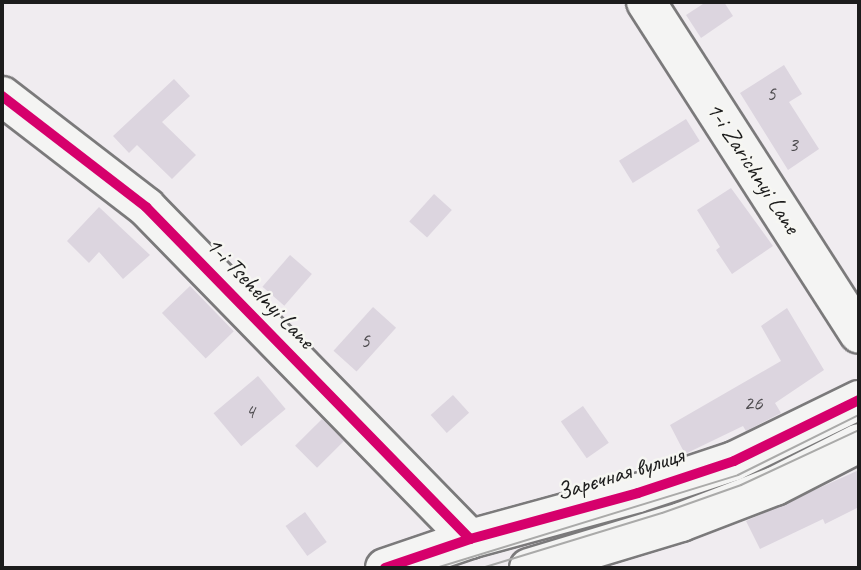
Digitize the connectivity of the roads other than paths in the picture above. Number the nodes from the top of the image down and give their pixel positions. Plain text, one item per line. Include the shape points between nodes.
1 (646, 2) edge
2 (2, 96) edge
3 (859, 334) edge
4 (859, 400) edge
5 (859, 443) edge
6 (470, 539) junction
7 (385, 568) edge
8 (529, 568) edge

1 - 3 street, 1-i Zarichnyi Lane
2 - 6 street, 1-i Tsehelnyi Lane via 146,207
4 - 6 street, Зарєчная вулиця via 734,461
5 - 8 street via 775,486 681,522
6 - 7 street, Зарєчная вулиця

